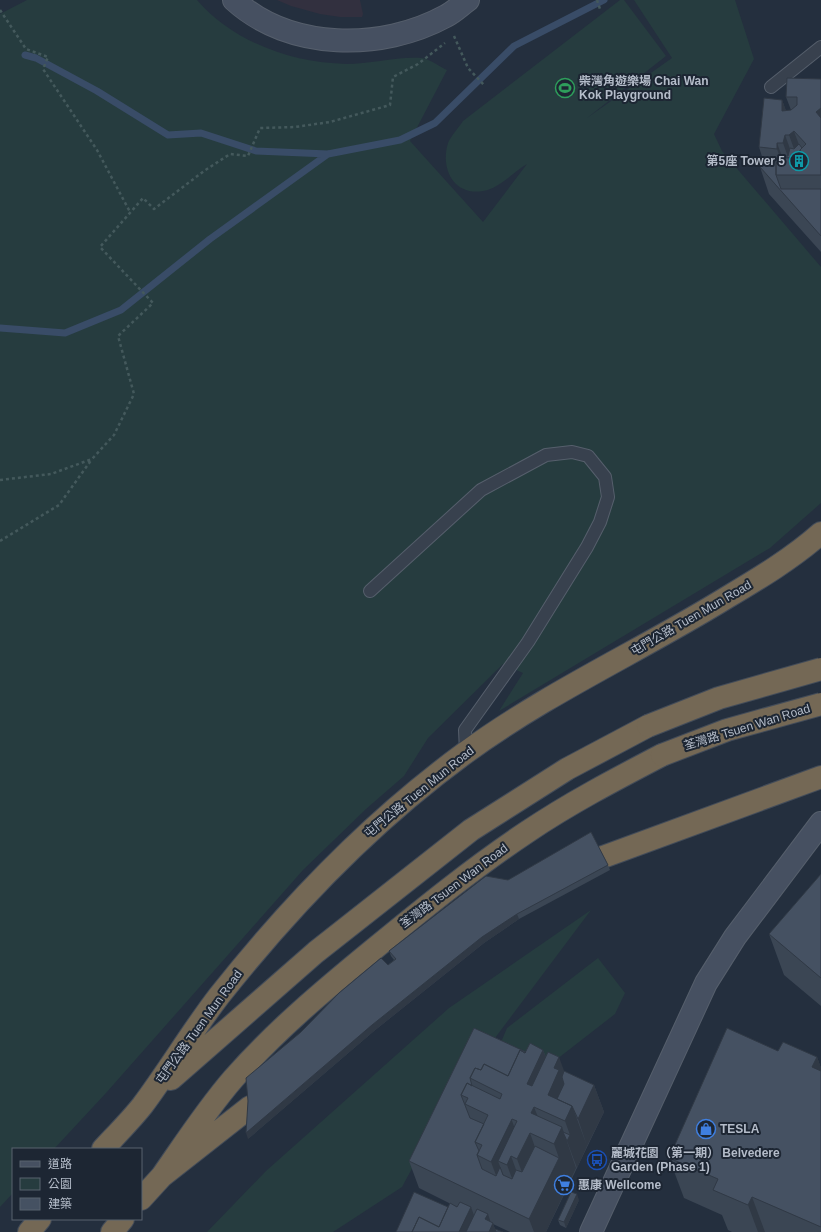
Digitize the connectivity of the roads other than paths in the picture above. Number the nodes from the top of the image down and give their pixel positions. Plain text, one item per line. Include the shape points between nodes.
1 (234, 0) edge
2 (468, 0) edge
3 (821, 47) edge
4 (771, 87) dead end
5 (821, 533) edge
6 (370, 591) dead end
7 (821, 668) edge
8 (821, 704) edge
9 (466, 752) junction
10 (821, 777) edge
11 (821, 824) edge
12 (603, 857) edge
13 (141, 1107) junction
14 (250, 1107) edge
15 (104, 1148) edge
16 (162, 1176) junction
17 (142, 1199) edge
18 (39, 1220) edge
19 (122, 1220) edge
20 (29, 1232) edge
21 (112, 1232) edge
22 (591, 1232) edge

1 - 2 street via 262,20 292,33 351,41 416,29 446,16
3 - 4 lane
5 - 9 highway, 屯門公路 Tuen Mun Road via 761,577 552,697
6 - 9 lane via 481,490 546,455 572,452 588,456 605,477 608,497 600,522 528,642 465,730
7 - 13 highway, bridge via 718,698 648,726 562,772 471,830 316,952 192,1059
8 - 16 highway, 荃灣路 Tsuen Wan Road, bridge via 727,730 662,755 592,793 510,844 415,914 292,1019 233,1079
9 - 13 highway, 屯門公路 Tuen Mun Road via 355,844 283,920 218,998
10 - 12 highway
11 - 22 street via 735,937 706,983
13 - 15 highway, 屯門公路 Tuen Mun Road
14 - 16 highway
16 - 17 highway
18 - 20 highway
19 - 21 highway

